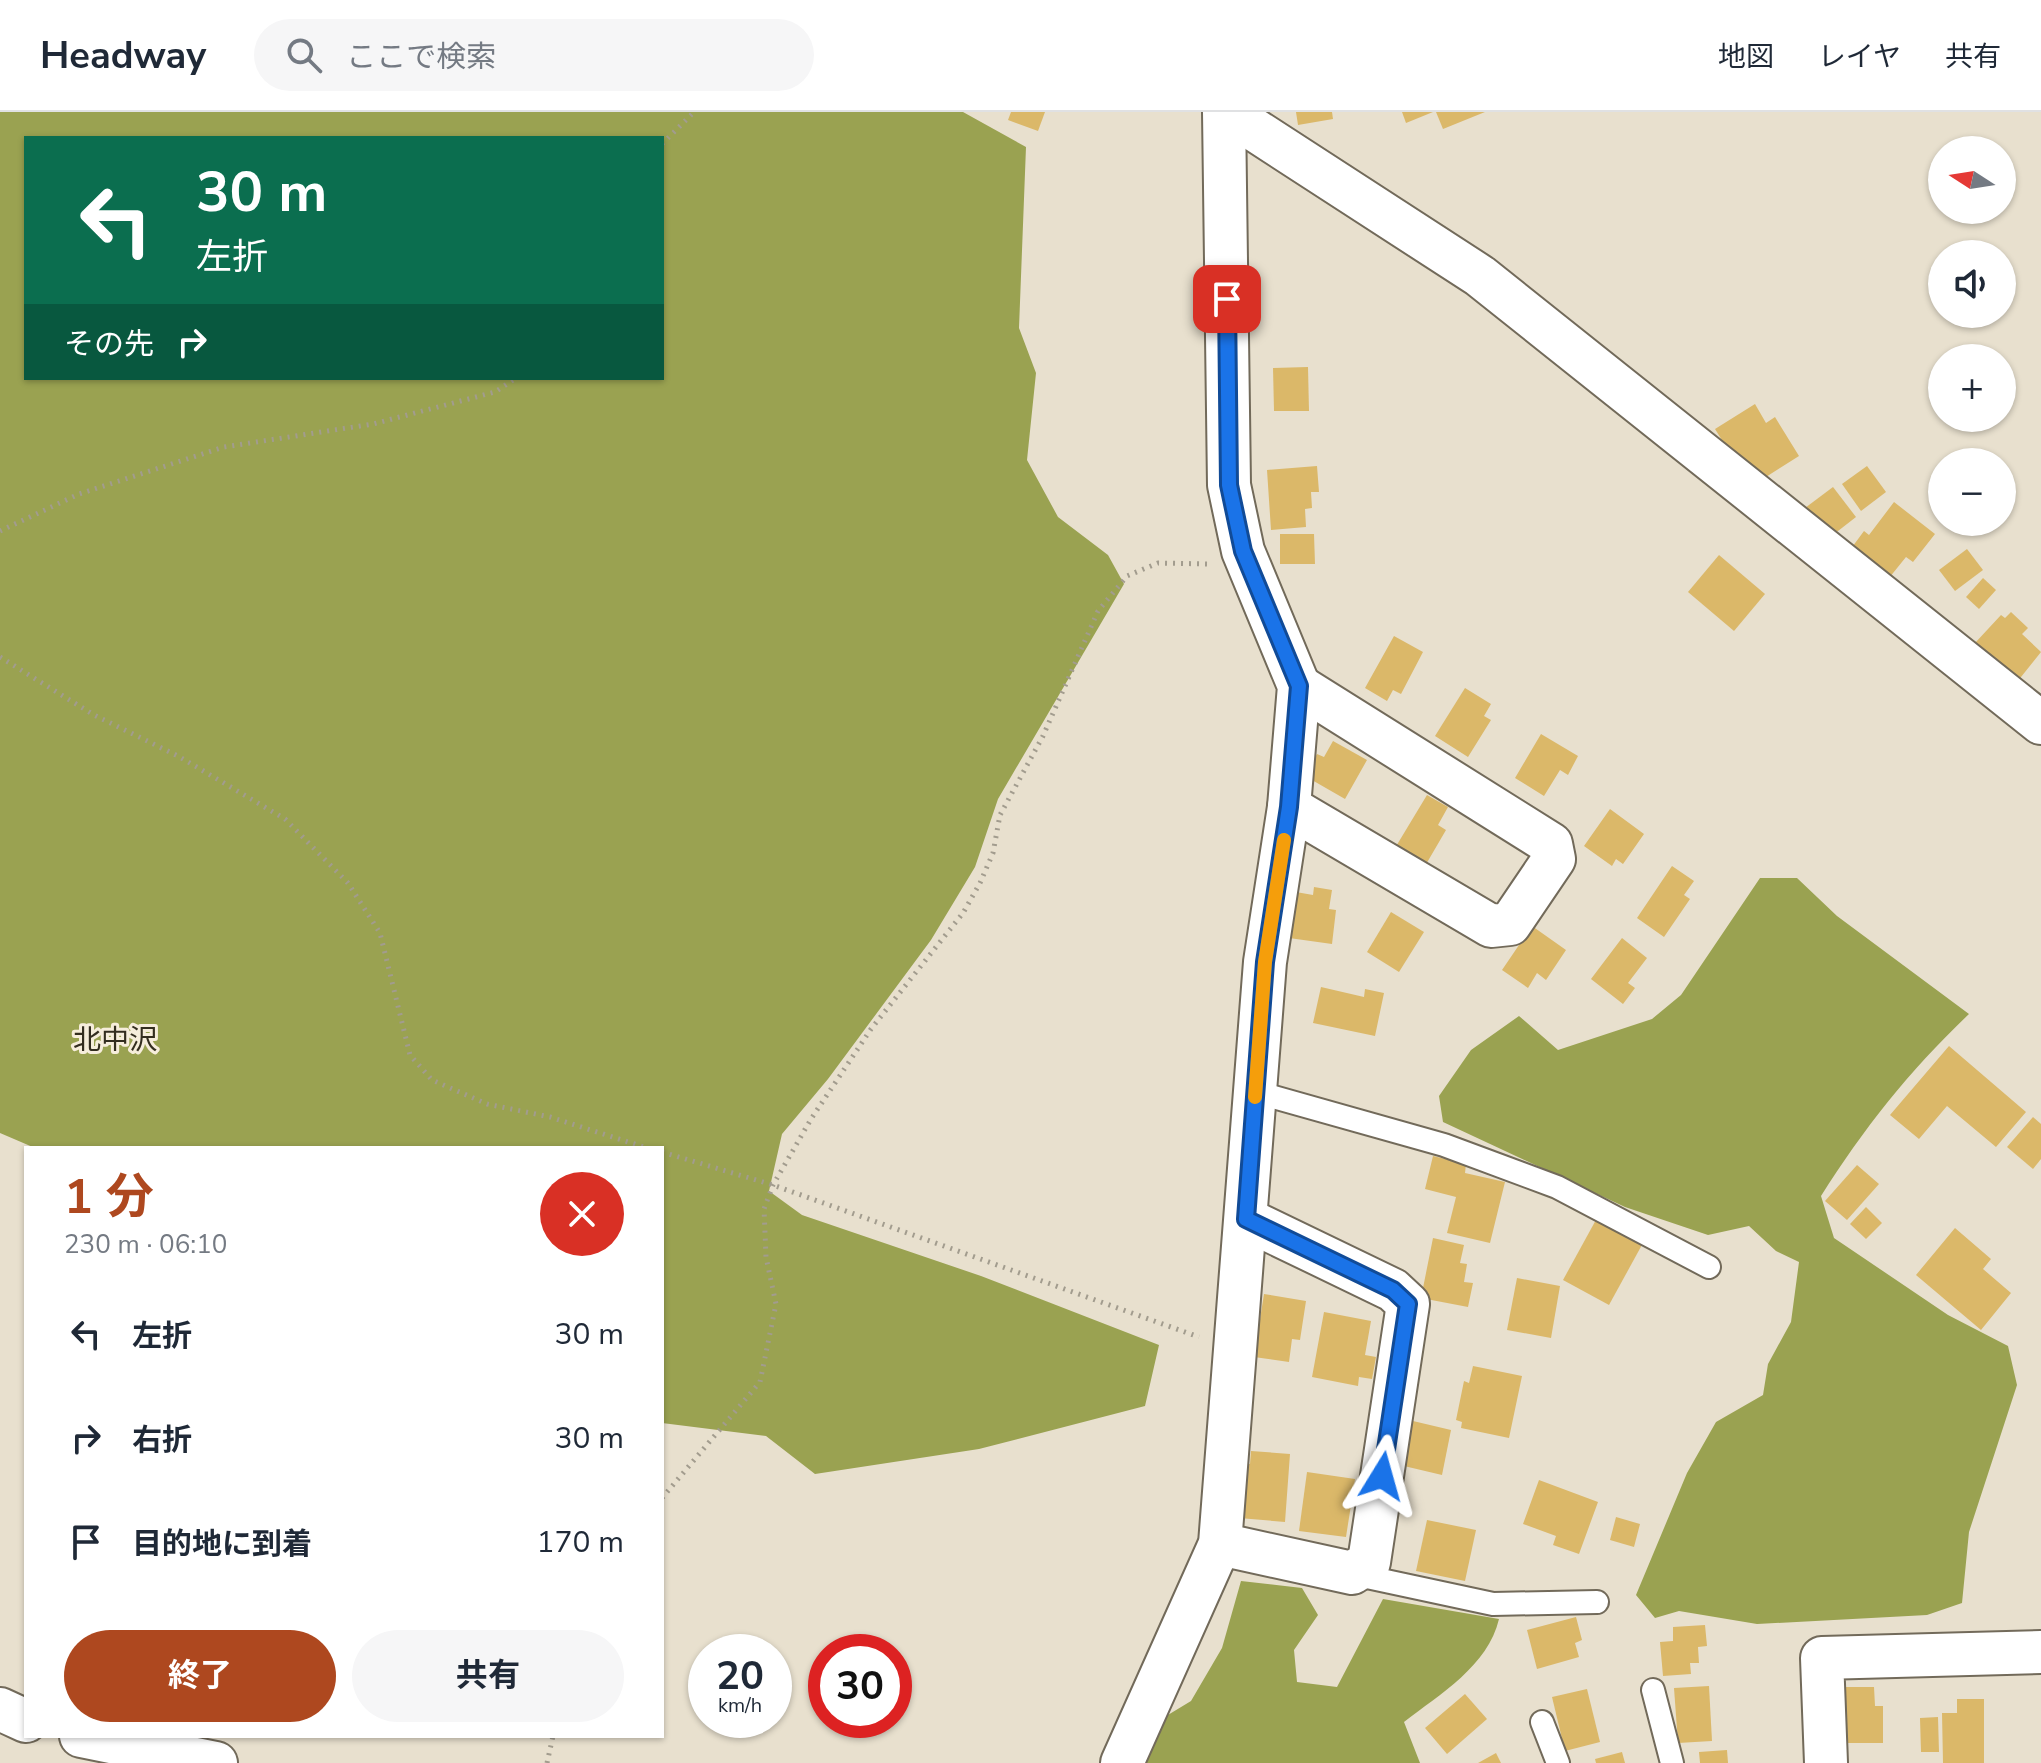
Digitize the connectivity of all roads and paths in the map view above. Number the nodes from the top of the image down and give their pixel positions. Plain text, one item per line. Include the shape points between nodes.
1 (694, 112) edge
2 (1226, 112) edge
3 (664, 142) edge
4 (513, 380) edge
5 (0, 531) edge
6 (1249, 567) junction
7 (0, 657) edge
8 (1299, 686) junction
9 (2041, 723) edge
10 (1289, 807) junction
11 (1256, 1092) junction
12 (641, 1146) edge
13 (664, 1153) edge
14 (773, 1185) junction
15 (1246, 1219) junction
16 (1709, 1267) dead end
17 (1234, 1349) junction
18 (664, 1496) edge
19 (1220, 1544) junction
20 (1352, 1573) junction
21 (1597, 1602) dead end
22 (2041, 1652) edge
23 (1653, 1690) dead end
24 (0, 1709) edge
25 (24, 1720) edge
26 (1542, 1722) dead end
27 (91, 1738) edge
28 (553, 1738) edge
29 (216, 1763) edge
30 (547, 1763) edge
31 (1122, 1763) edge
32 (1558, 1763) edge
33 (1672, 1763) edge
34 (1826, 1763) edge

1 - 3 path
2 - 6 street via 1229,485
2 - 9 street via 1480,276
4 - 5 path via 495,392 373,424 224,447 79,494
6 - 8 street
6 - 14 path via 1158,563 1127,576 1098,611 1043,736 1000,815 993,853 980,883 963,913 871,1029
7 - 12 path via 285,819 348,883 380,933 410,1055 432,1080 487,1104 550,1117
8 - 10 street
8 - 10 street via 1551,844 1554,859 1510,924 1491,926
10 - 11 street via 1265,962
11 - 15 street
11 - 16 lane via 1444,1145 1557,1187
13 - 14 path
14 - 17 path
14 - 18 path via 764,1209 766,1257 776,1304 760,1382
15 - 17 street
15 - 20 street via 1393,1290 1408,1304 1369,1562
17 - 19 street
19 - 20 street
19 - 31 street
20 - 21 lane via 1493,1604
22 - 34 street via 1822,1658
23 - 33 lane
24 - 25 street
26 - 32 lane
27 - 29 street
28 - 30 path

